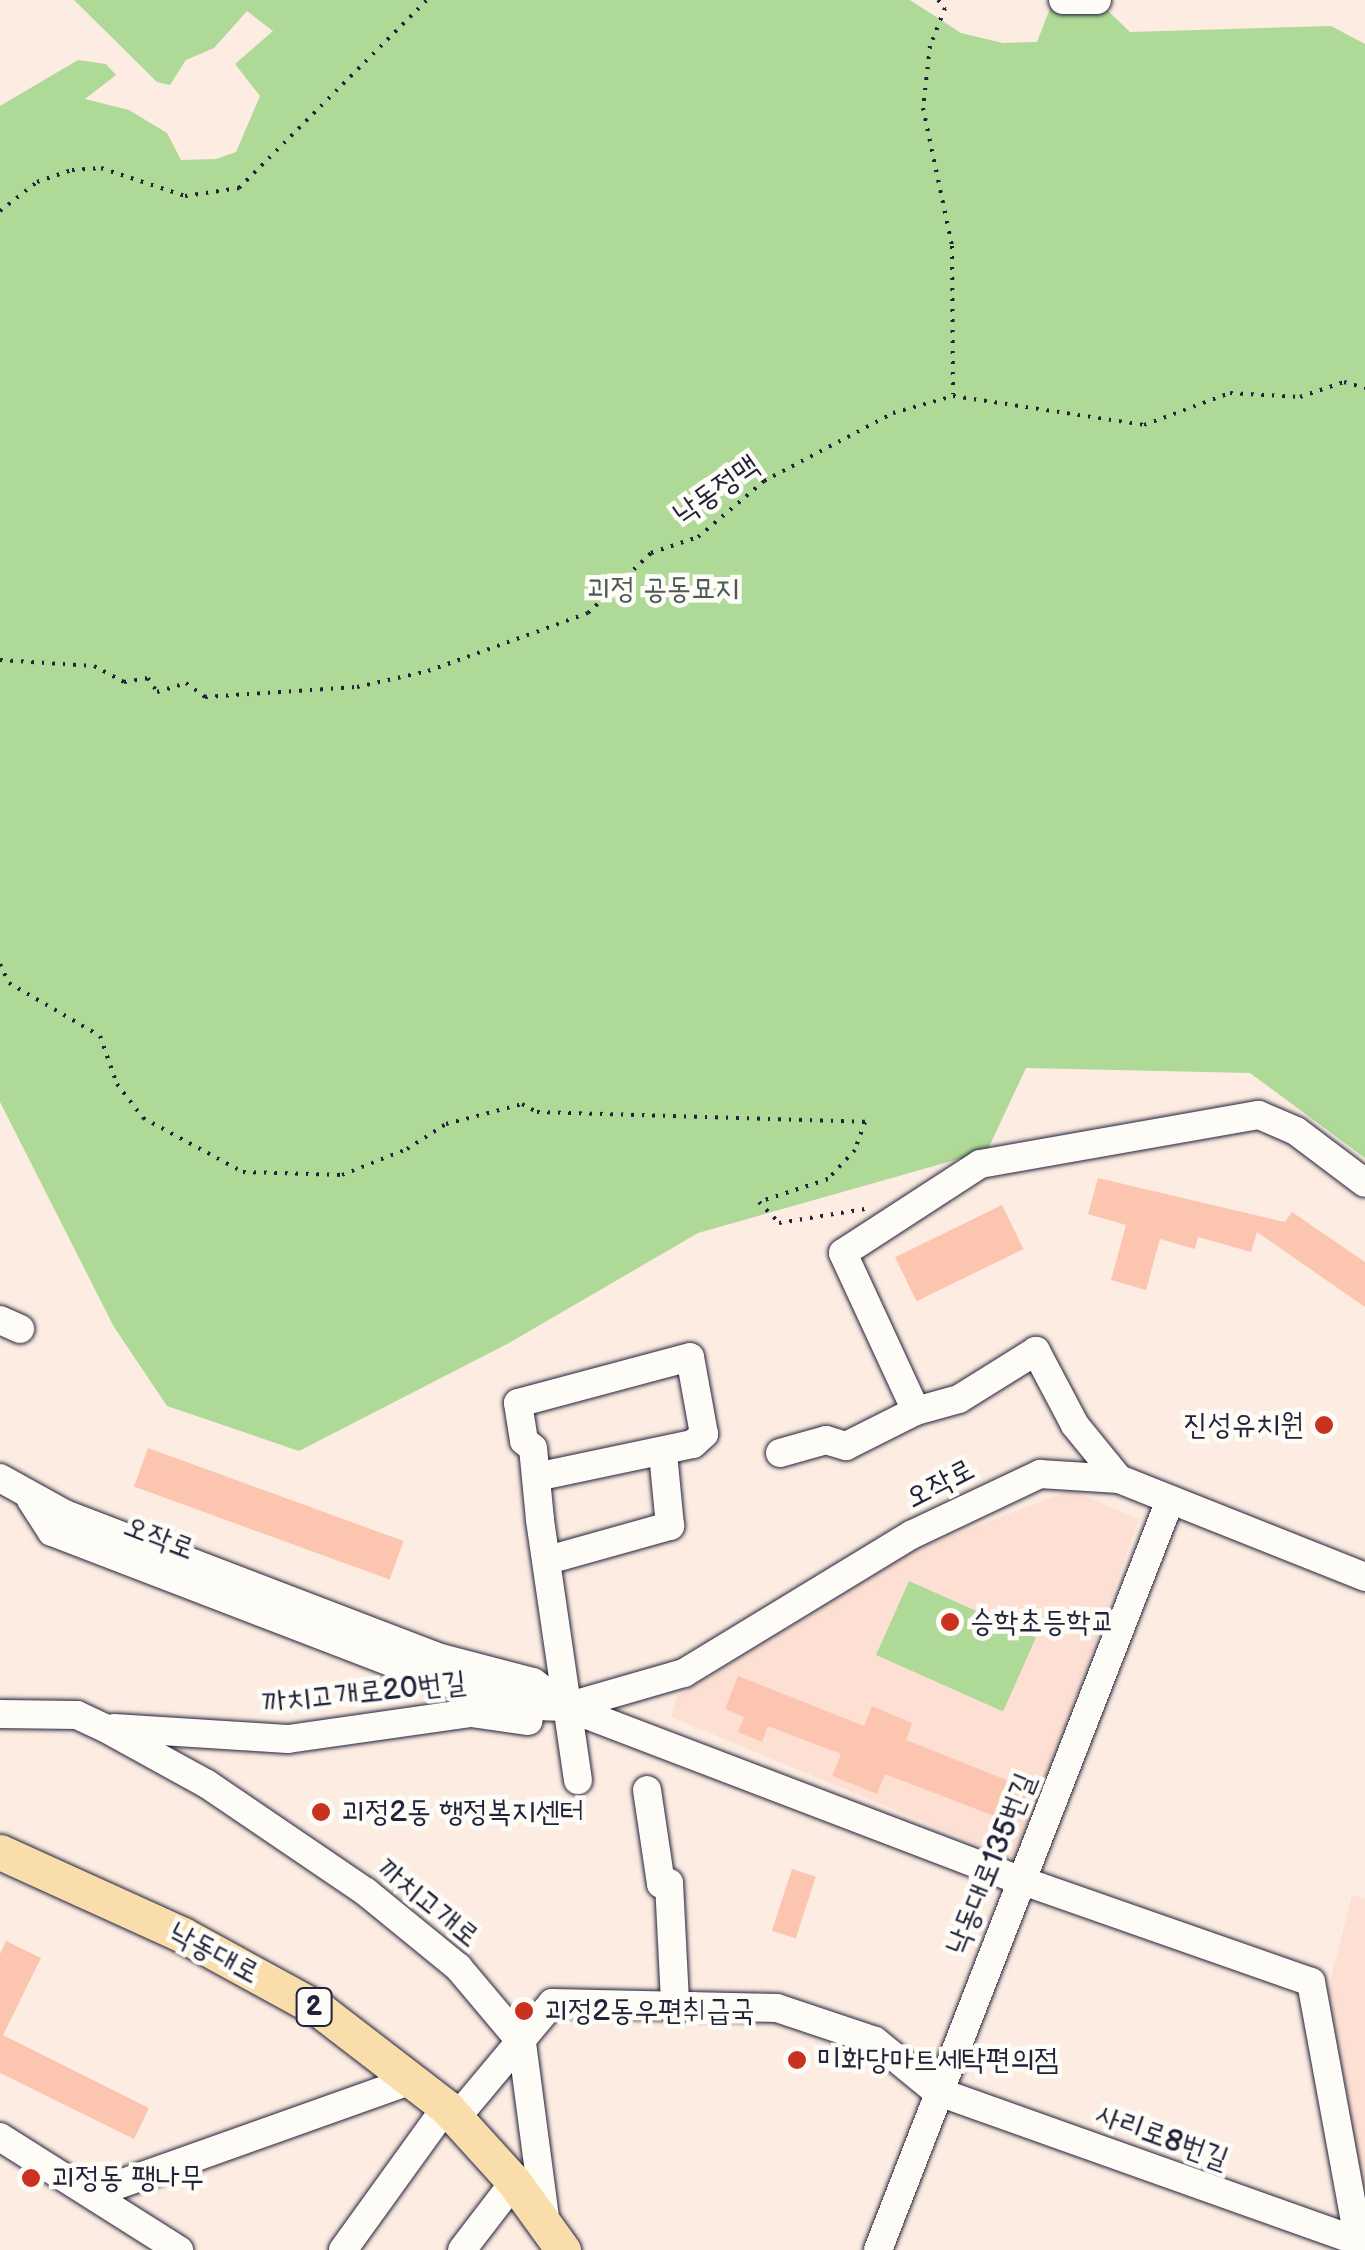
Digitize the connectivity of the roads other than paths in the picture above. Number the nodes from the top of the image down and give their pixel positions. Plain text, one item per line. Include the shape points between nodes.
1 (1063, 0) edge
2 (1098, 0) edge
3 (1365, 1183) edge
4 (916, 1412) junction
5 (664, 1452) junction
6 (780, 1453) dead end
7 (536, 1477) junction
8 (1119, 1479) junction
9 (0, 1480) edge
10 (1170, 1503) junction
11 (548, 1560) junction
12 (1365, 1577) edge
13 (566, 1707) junction
14 (0, 1714) edge
15 (106, 1728) junction
16 (578, 1780) dead end
17 (647, 1790) dead end
18 (0, 1852) edge
19 (1020, 1880) junction
20 (676, 2002) junction
21 (522, 2043) junction
22 (413, 2080) junction
23 (936, 2091) junction
24 (451, 2113) junction
25 (0, 2137) edge
26 (514, 2182) junction
27 (92, 2194) junction
28 (555, 2239) edge
29 (1362, 2246) edge
30 (179, 2250) edge
31 (343, 2250) edge
32 (462, 2250) edge
33 (878, 2250) edge

1 - 2 street
3 - 4 street via 1296,1130 1259,1115 980,1164 844,1253
4 - 6 street via 846,1446 826,1440
4 - 8 street via 959,1399 1036,1351 1074,1425
5 - 7 street
5 - 7 street via 704,1434 690,1357 518,1403
5 - 11 street via 670,1526
7 - 11 street
8 - 10 street, 오작로
8 - 13 street, 오작로 via 1040,1474 998,1490 684,1673
9 - 13 street, 오작로 via 30,1498 441,1658 532,1682
10 - 12 street, 오작로
10 - 19 street, 낙동대로135번길
11 - 13 street
13 - 15 street, 까치고개로20번길 via 530,1722 471,1712 288,1739
13 - 16 street
13 - 19 street
14 - 15 street, 까치고개로 via 77,1715
15 - 21 street, 까치고개로 via 207,1784 366,1892 458,1967
17 - 20 street via 661,1884 669,1882
18 - 22 main road, 낙동대로 / 2 via 182,1936 320,2010
19 - 23 street, 낙동대로135번길
19 - 29 street via 1311,1982
20 - 21 street, 사리로8번길 via 552,2002
20 - 23 street, 사리로8번길 via 776,2008 875,2041
21 - 24 street
21 - 28 street
22 - 24 main road, 낙동대로 / 2
22 - 27 street
23 - 29 street, 사리로8번길
23 - 33 street, 낙동대로135번길
24 - 26 main road, 낙동대로 / 2
24 - 31 street
25 - 27 street
26 - 28 main road, 낙동대로 / 2
26 - 32 street
27 - 30 street

